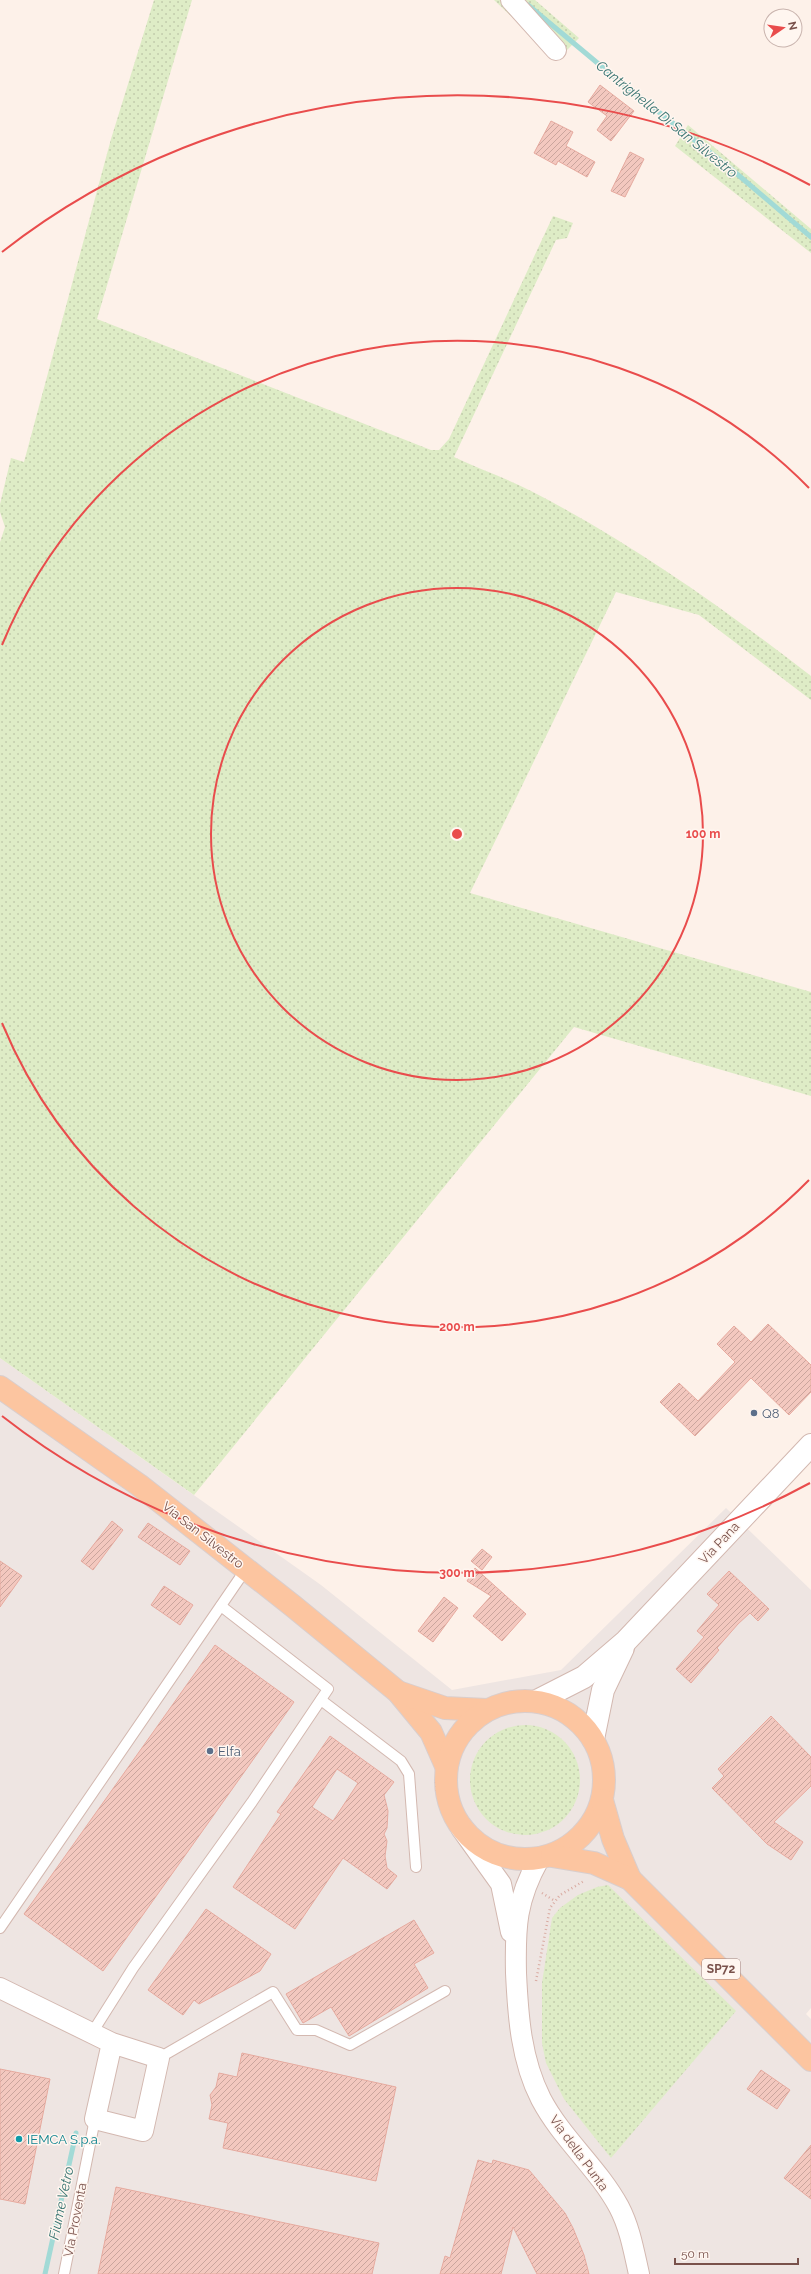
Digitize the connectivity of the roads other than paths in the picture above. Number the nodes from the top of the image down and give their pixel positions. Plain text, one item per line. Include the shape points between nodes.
1 (511, 0) edge
2 (556, 50) dead end
3 (0, 1388) edge
4 (811, 1445) edge
5 (246, 1569) junction
6 (221, 1606) junction
7 (626, 1641) junction
8 (398, 1692) junction
9 (321, 1700) junction
10 (537, 1701) junction
11 (487, 1710) junction
12 (593, 1739) junction
13 (446, 1766) junction
14 (602, 1800) junction
15 (461, 1828) junction
16 (545, 1857) junction
17 (416, 1867) dead end
18 (621, 1875) junction
19 (0, 1928) edge
20 (516, 1960) junction
21 (0, 1988) edge
22 (445, 1992) dead end
23 (92, 2033) junction
24 (112, 2043) junction
25 (159, 2058) junction
26 (811, 2060) edge
27 (95, 2119) junction
28 (64, 2274) edge
29 (639, 2274) edge

1 - 2 street
3 - 5 main road, Via San Silvestro via 139,1485
4 - 7 street, Via Pana
5 - 6 lane
5 - 8 main road, Via San Silvestro
6 - 9 lane via 328,1689
6 - 19 lane
7 - 10 street, Via Pana via 584,1677
7 - 12 street, Via Pana via 603,1690
8 - 11 main road, Via San Silvestro via 445,1708
8 - 13 main road, Via San Silvestro via 431,1732
9 - 17 lane via 401,1761 409,1774
9 - 23 lane via 134,1968
10 - 11 main road via 511,1702
10 - 12 main road via 559,1708 578,1721
11 - 13 main road via 468,1724 454,1744
12 - 14 main road via 601,1758 604,1779
13 - 15 main road via 446,1788 451,1809
14 - 16 main road via 592,1824 574,1843
14 - 18 main road, SP72
15 - 16 main road via 477,1844 496,1855 517,1860
15 - 20 street via 501,1884
16 - 18 main road, SP72 via 594,1863
16 - 20 street via 526,1882 518,1912
18 - 26 main road, SP72
20 - 29 street, Via della Punta via 518,2014 527,2066 541,2099 563,2135 619,2208 632,2242
21 - 23 street
22 - 25 lane via 350,2046 316,2030 297,2030 273,1992
23 - 24 street
24 - 25 street
24 - 27 street, Via Proventa
25 - 27 street via 143,2131
27 - 28 lane, Via Proventa

